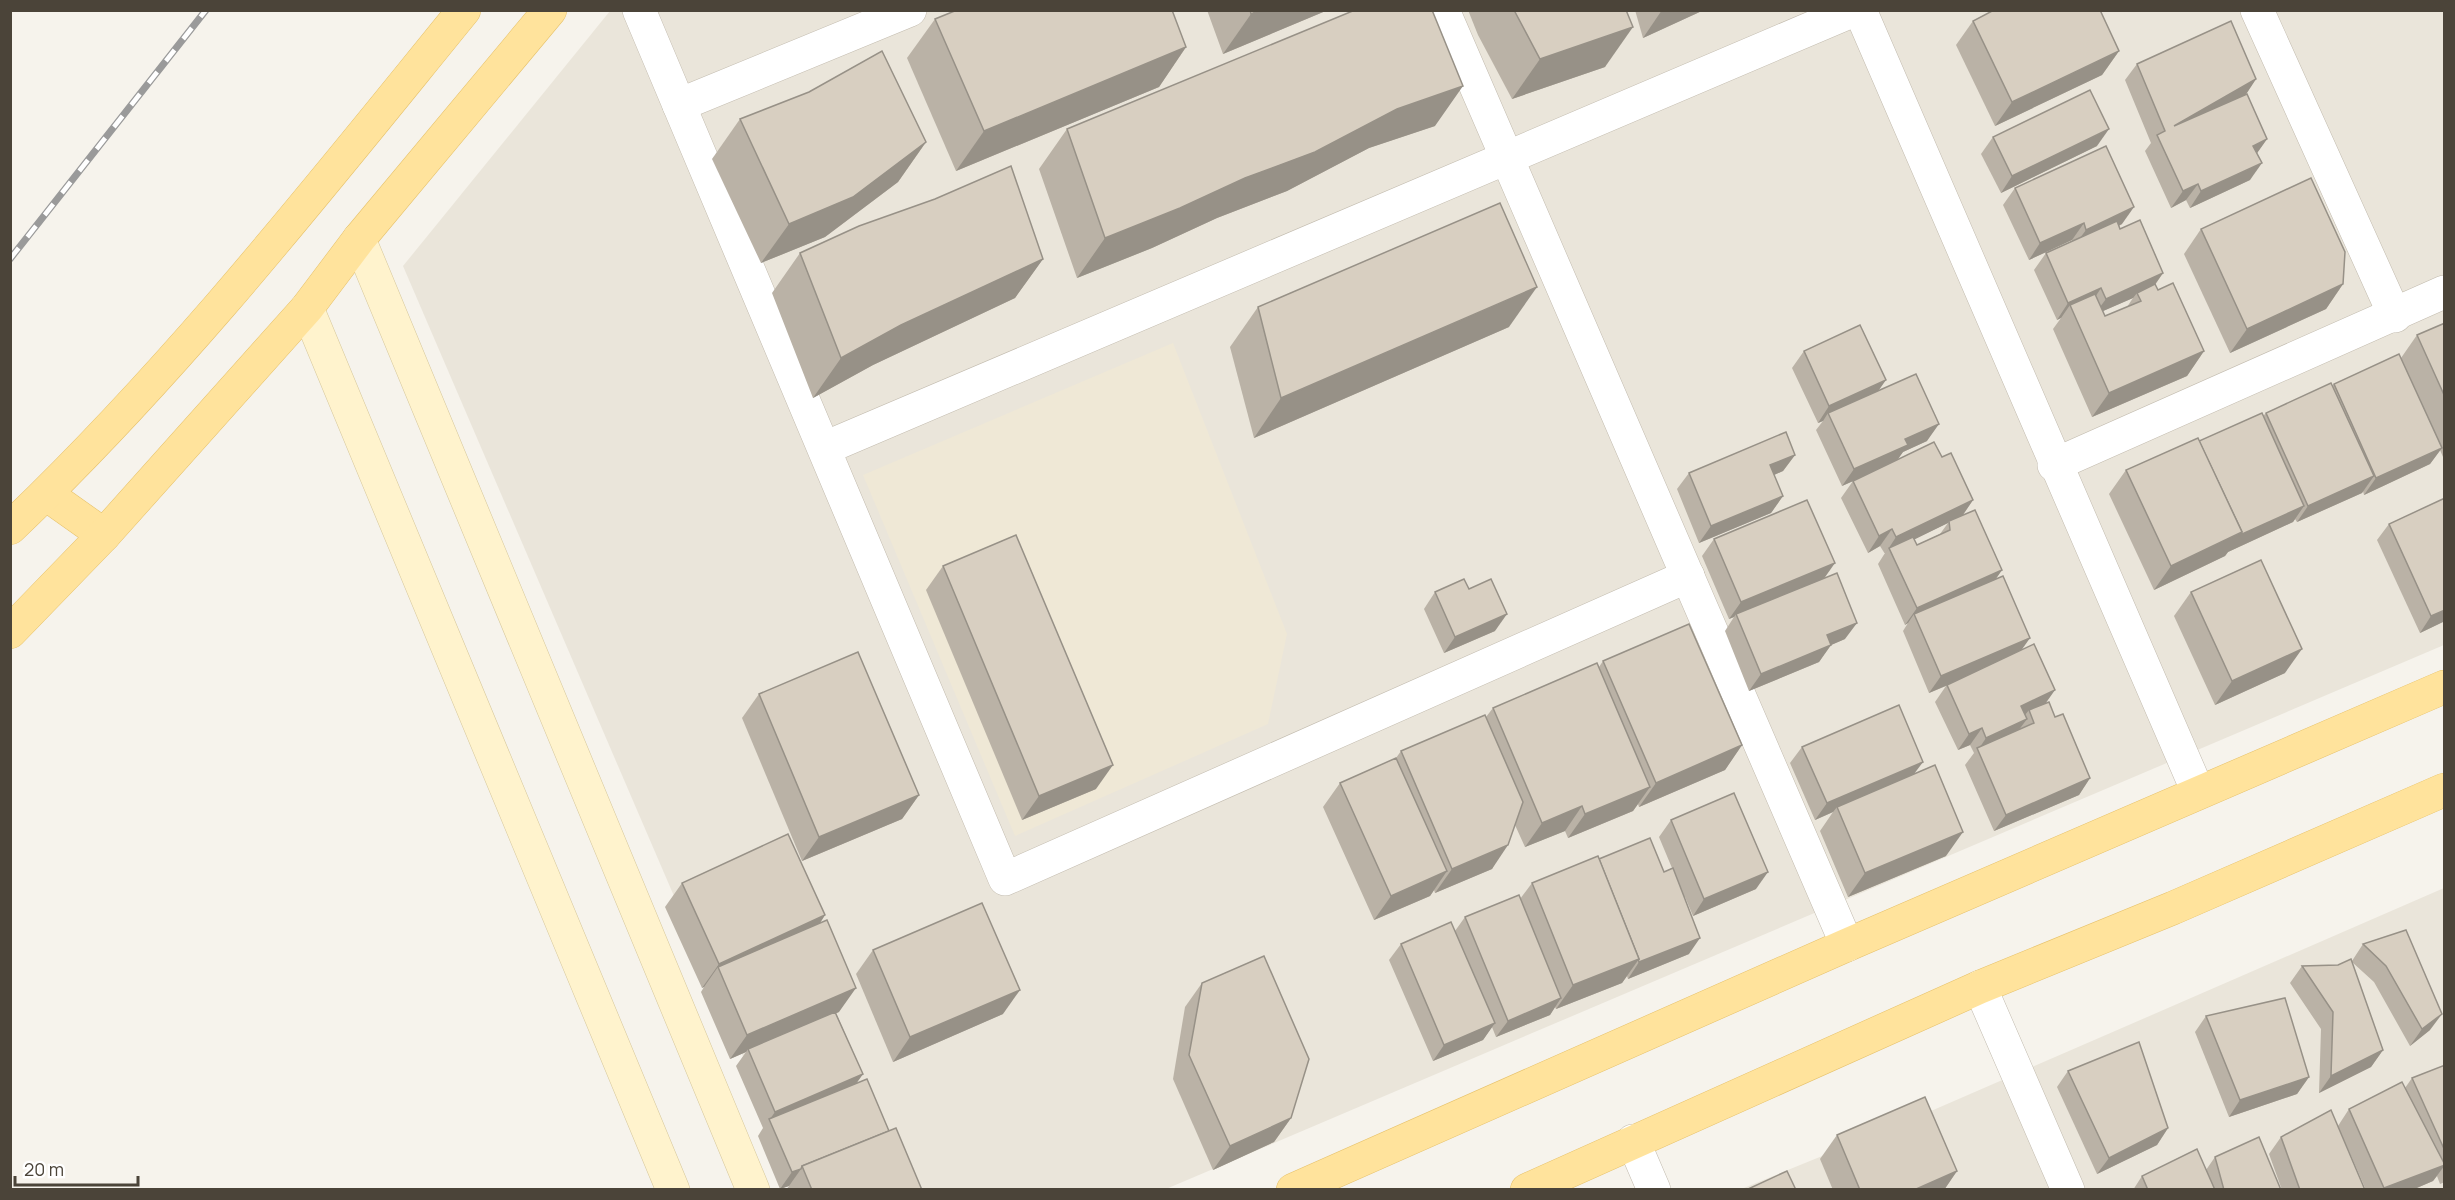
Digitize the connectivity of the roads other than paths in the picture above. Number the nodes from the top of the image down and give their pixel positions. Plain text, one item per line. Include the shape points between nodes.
1 (464, 10) edge
2 (550, 10) edge
3 (639, 10) edge
4 (910, 10) edge
5 (1443, 10) edge
6 (1854, 10) edge
7 (1860, 10) edge
8 (2257, 10) edge
9 (680, 105) junction
10 (1507, 158) junction
11 (359, 238) junction
12 (2445, 292) edge
13 (308, 308) junction
14 (2395, 316) junction
15 (825, 448) junction
16 (2054, 465) junction
17 (46, 494) junction
18 (10, 528) edge
19 (104, 535) junction
20 (1688, 576) junction
21 (10, 632) edge
22 (2445, 687) edge
23 (2445, 790) edge
24 (2198, 792) junction
25 (1846, 945) junction
26 (1980, 987) junction
27 (1634, 1141) junction
28 (673, 1190) edge
29 (753, 1190) edge
30 (1293, 1190) edge
31 (1527, 1190) edge
32 (1654, 1190) edge
33 (2068, 1190) edge

1 - 17 main road via 221,307
2 - 11 main road
3 - 9 street
4 - 9 street
5 - 10 street
6 - 10 street
7 - 16 street
8 - 14 street
9 - 15 street
10 - 15 street
10 - 20 street
11 - 13 main road
11 - 29 main road
12 - 14 street
13 - 19 main road
13 - 28 main road
14 - 16 street
15 - 20 street via 1005,879
16 - 24 street
17 - 18 main road
17 - 19 main road
19 - 21 main road
20 - 25 street
22 - 24 main road
23 - 26 main road
24 - 25 main road
25 - 30 main road
26 - 27 main road
26 - 33 street
27 - 31 main road
27 - 32 street

